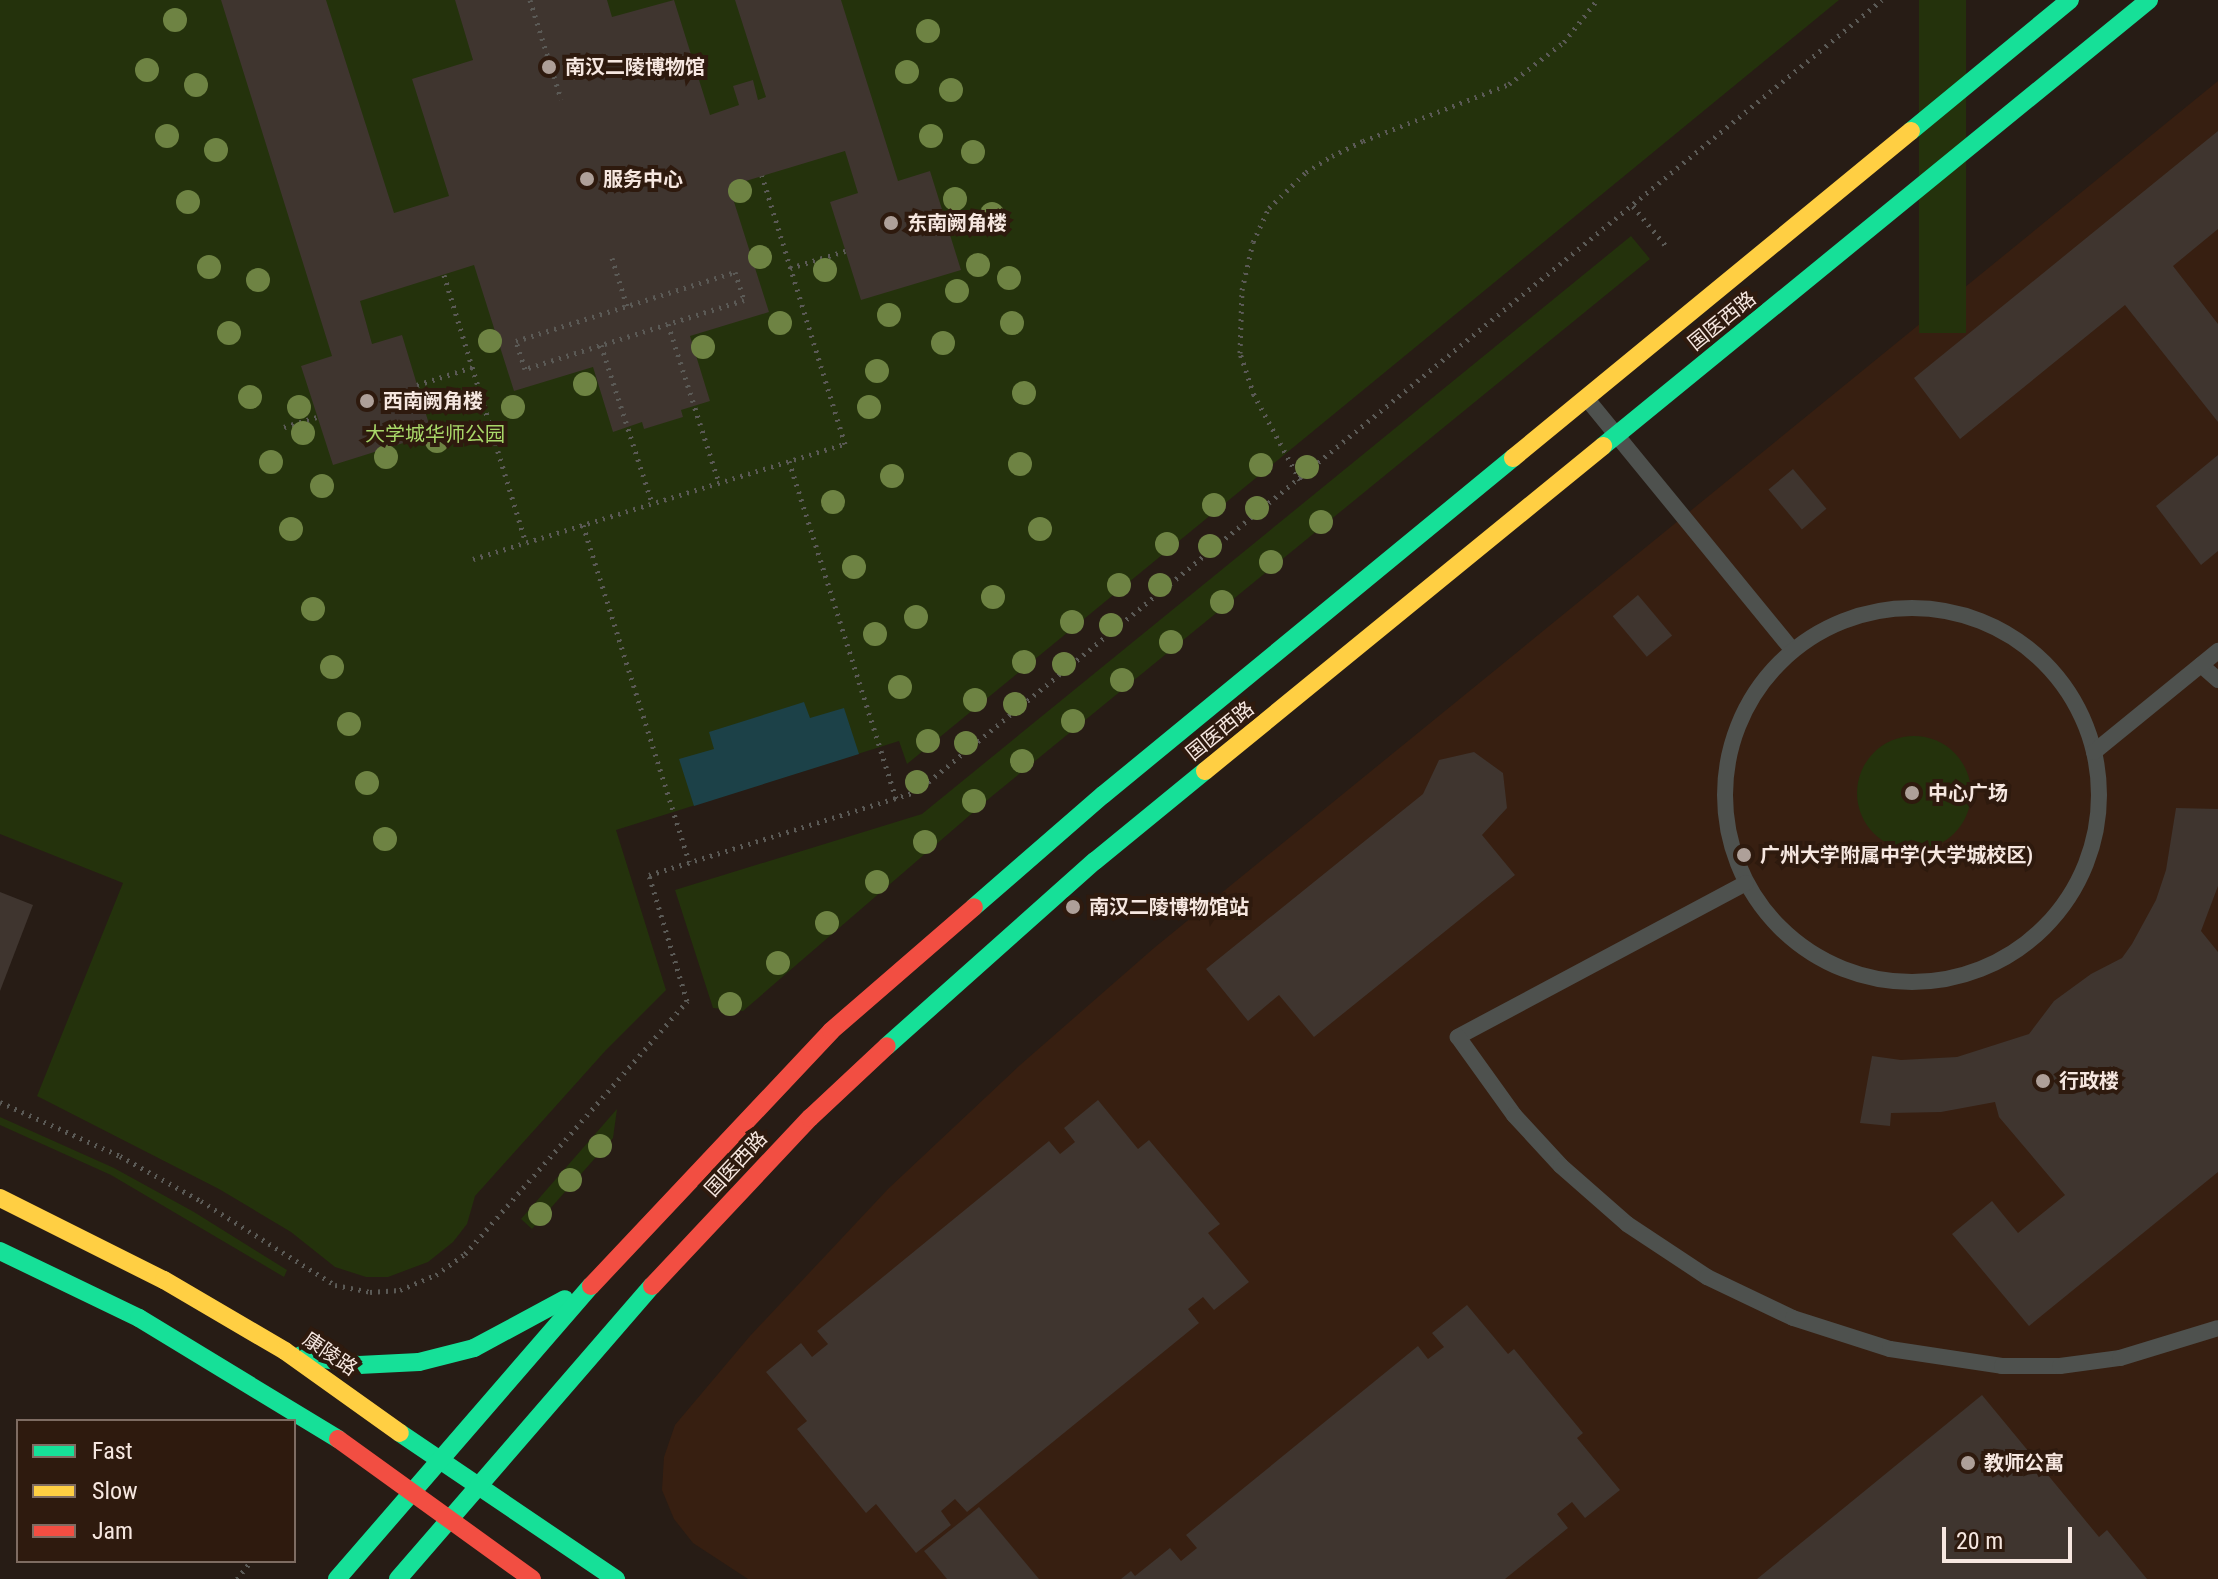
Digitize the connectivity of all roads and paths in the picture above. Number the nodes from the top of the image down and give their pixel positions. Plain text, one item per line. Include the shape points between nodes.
1 (530, 0) edge
2 (1597, 0) edge
3 (1882, 0) edge
4 (2070, 0) edge
5 (2149, 0) edge
6 (561, 99) dead end
7 (762, 176) dead end
8 (1633, 206) junction
9 (1666, 246) dead end
10 (845, 251) dead end
11 (612, 258) dead end
12 (790, 268) junction
13 (444, 275) dead end
14 (627, 306) junction
15 (668, 324) junction
16 (601, 345) junction
17 (473, 367) junction
18 (417, 385) dead end
19 (1587, 399) junction
20 (317, 417) dead end
21 (284, 427) dead end
22 (1617, 435) junction
23 (789, 461) junction
24 (1300, 480) junction
25 (719, 483) junction
26 (652, 503) junction
27 (583, 525) junction
28 (526, 543) junction
29 (473, 559) dead end
30 (1793, 651) junction
31 (2218, 651) edge
32 (2201, 665) junction
33 (2218, 680) edge
34 (2094, 752) junction
35 (896, 799) junction
36 (689, 862) junction
37 (1746, 883) junction
38 (0, 1102) edge
39 (0, 1198) edge
40 (0, 1251) edge
41 (600, 1276) junction
42 (2218, 1328) edge
43 (285, 1351) junction
44 (440, 1462) junction
45 (478, 1487) junction
46 (414, 1491) junction
47 (451, 1518) junction
48 (249, 1563) edge
49 (237, 1579) edge
50 (337, 1579) edge
51 (398, 1579) edge
52 (532, 1579) edge
53 (616, 1579) edge

1 - 6 path
2 - 24 path via 1564,42 1509,84 1342,151 1306,172 1269,208 1253,242 1242,290 1240,353 1254,395
3 - 8 path
4 - 19 main road, 国医西路
5 - 22 main road, 国医西路
7 - 12 path
8 - 9 path
8 - 24 path
10 - 12 path
11 - 14 path
12 - 23 path via 845,444
13 - 17 path
14 - 15 path via 735,272 744,300
14 - 16 path via 516,341 525,369
15 - 16 path
15 - 25 path
16 - 26 path
17 - 18 path
17 - 28 path
19 - 22 lane
19 - 41 main road, 国医西路 via 913,957 831,1031
20 - 21 path
22 - 30 lane
22 - 45 main road, 国医西路 via 1095,861 871,1059 666,1270
23 - 25 path
23 - 35 path
24 - 35 path via 916,792
25 - 26 path
26 - 27 path
27 - 28 path
27 - 36 path
28 - 29 path
30 - 34 lane via 1826,629 1888,609 1927,609 1978,620 2024,645 2053,672 2076,704
30 - 37 lane via 1757,688 1728,756 1726,824
31 - 32 lane
32 - 33 lane
32 - 34 lane
34 - 37 lane via 2098,817 2074,889 2035,936 1974,971 1909,981 1845,969 1783,931
35 - 36 path
36 - 38 path via 649,875 687,1001 465,1254 410,1287 352,1290 321,1280 270,1242 120,1156
37 - 42 lane via 1458,1037 1514,1115 1561,1166 1627,1224 1707,1277 1793,1318 1890,1349 2002,1366 2060,1366 2144,1353
39 - 43 main road, 康陵路 via 164,1280
40 - 46 main road via 139,1318 222,1366
41 - 43 main road via 506,1333 447,1356 359,1365
41 - 44 main road, 国医西路
43 - 44 main road, 康陵路
44 - 45 main road, 康陵路
44 - 46 main road, 国医西路
45 - 47 main road, 国医西路
45 - 53 main road, 康陵路
46 - 47 main road
46 - 50 main road, 国医西路
47 - 51 main road, 国医西路
47 - 52 main road
48 - 49 path

